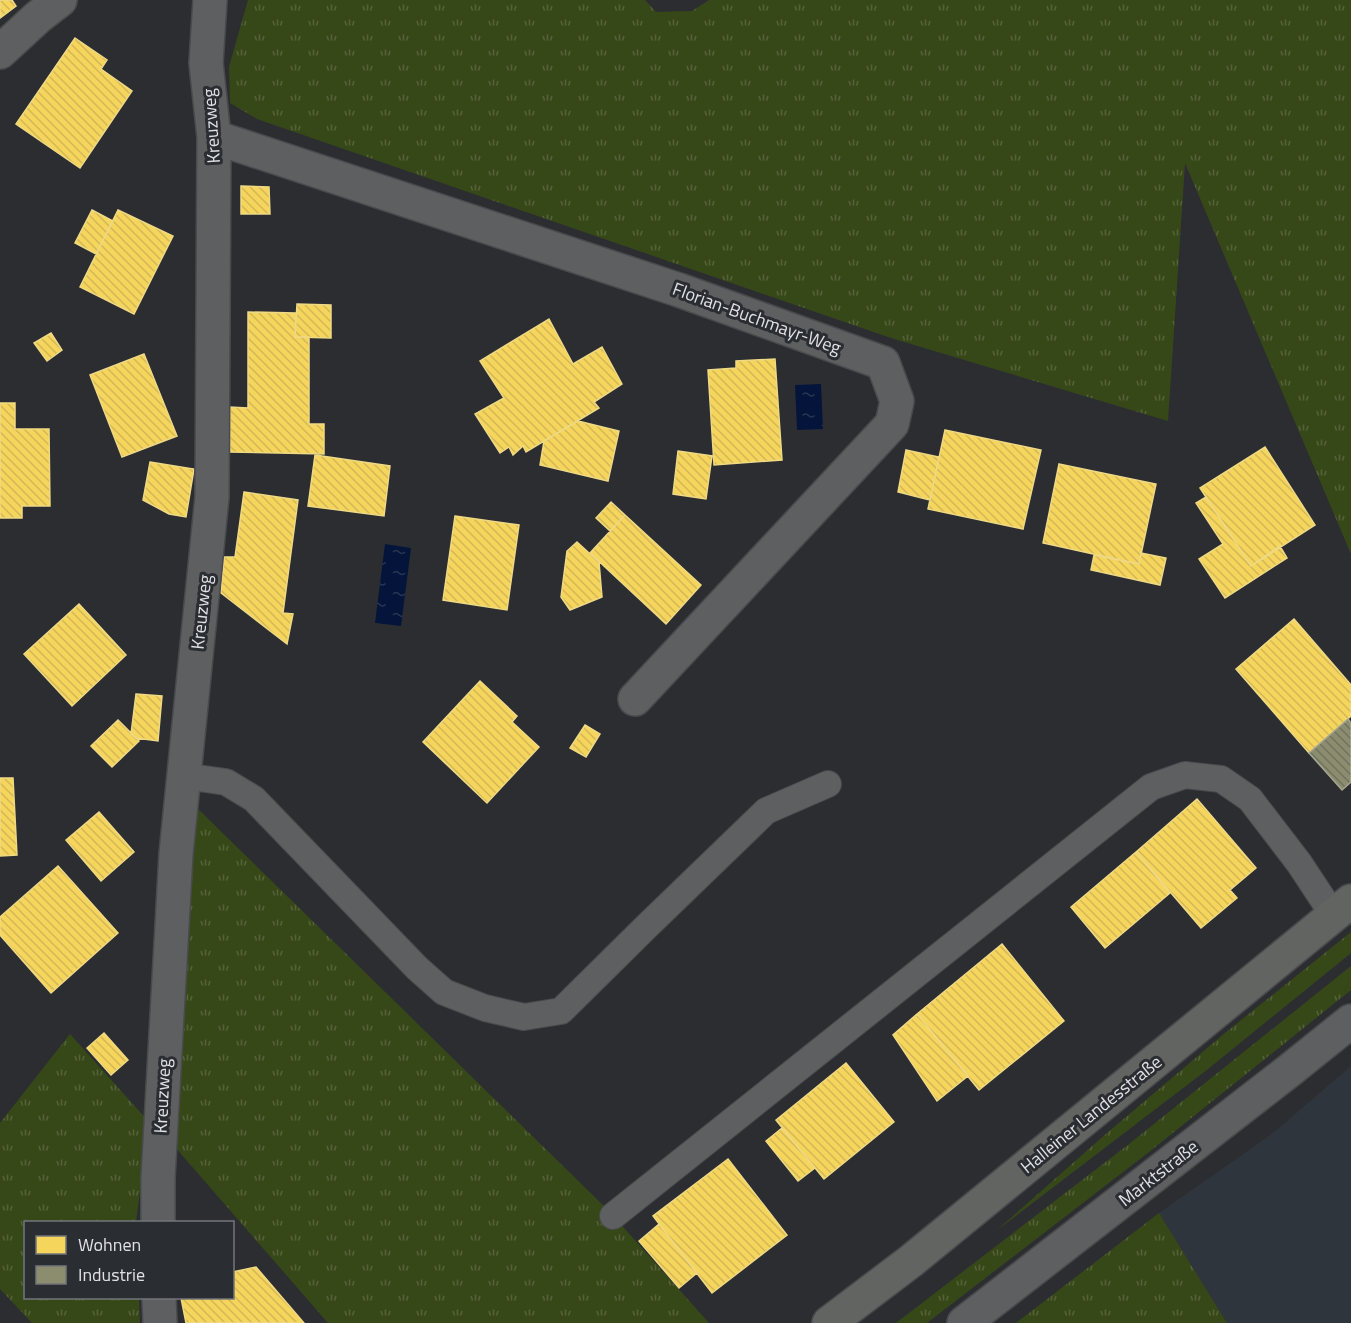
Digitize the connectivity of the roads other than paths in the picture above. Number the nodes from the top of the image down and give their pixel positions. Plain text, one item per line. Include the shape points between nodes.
1 (60, 0) edge
2 (210, 0) edge
3 (0, 52) edge
4 (214, 136) junction
5 (635, 699) dead end
6 (184, 776) junction
7 (828, 784) dead end
8 (1342, 908) edge
9 (1351, 1021) edge
10 (613, 1216) dead end
11 (158, 1221) edge
12 (159, 1299) edge
13 (160, 1323) edge
14 (829, 1323) edge
15 (964, 1323) edge

1 - 3 street
2 - 4 street, Kreuzweg via 206,63
4 - 5 street, Florian-Buchmayr-Weg via 679,290 883,363 897,401 892,424
4 - 6 street, Kreuzweg via 212,497
6 - 7 lane via 226,782 254,799 444,992 485,1008 524,1017 561,1011 766,811
6 - 11 street, Kreuzweg via 171,931
8 - 10 lane via 1299,864 1250,799 1221,779 1185,776 1151,787
8 - 14 main road, Halleiner Landesstraße via 911,1261
9 - 15 street, Marktstraße
12 - 13 street

